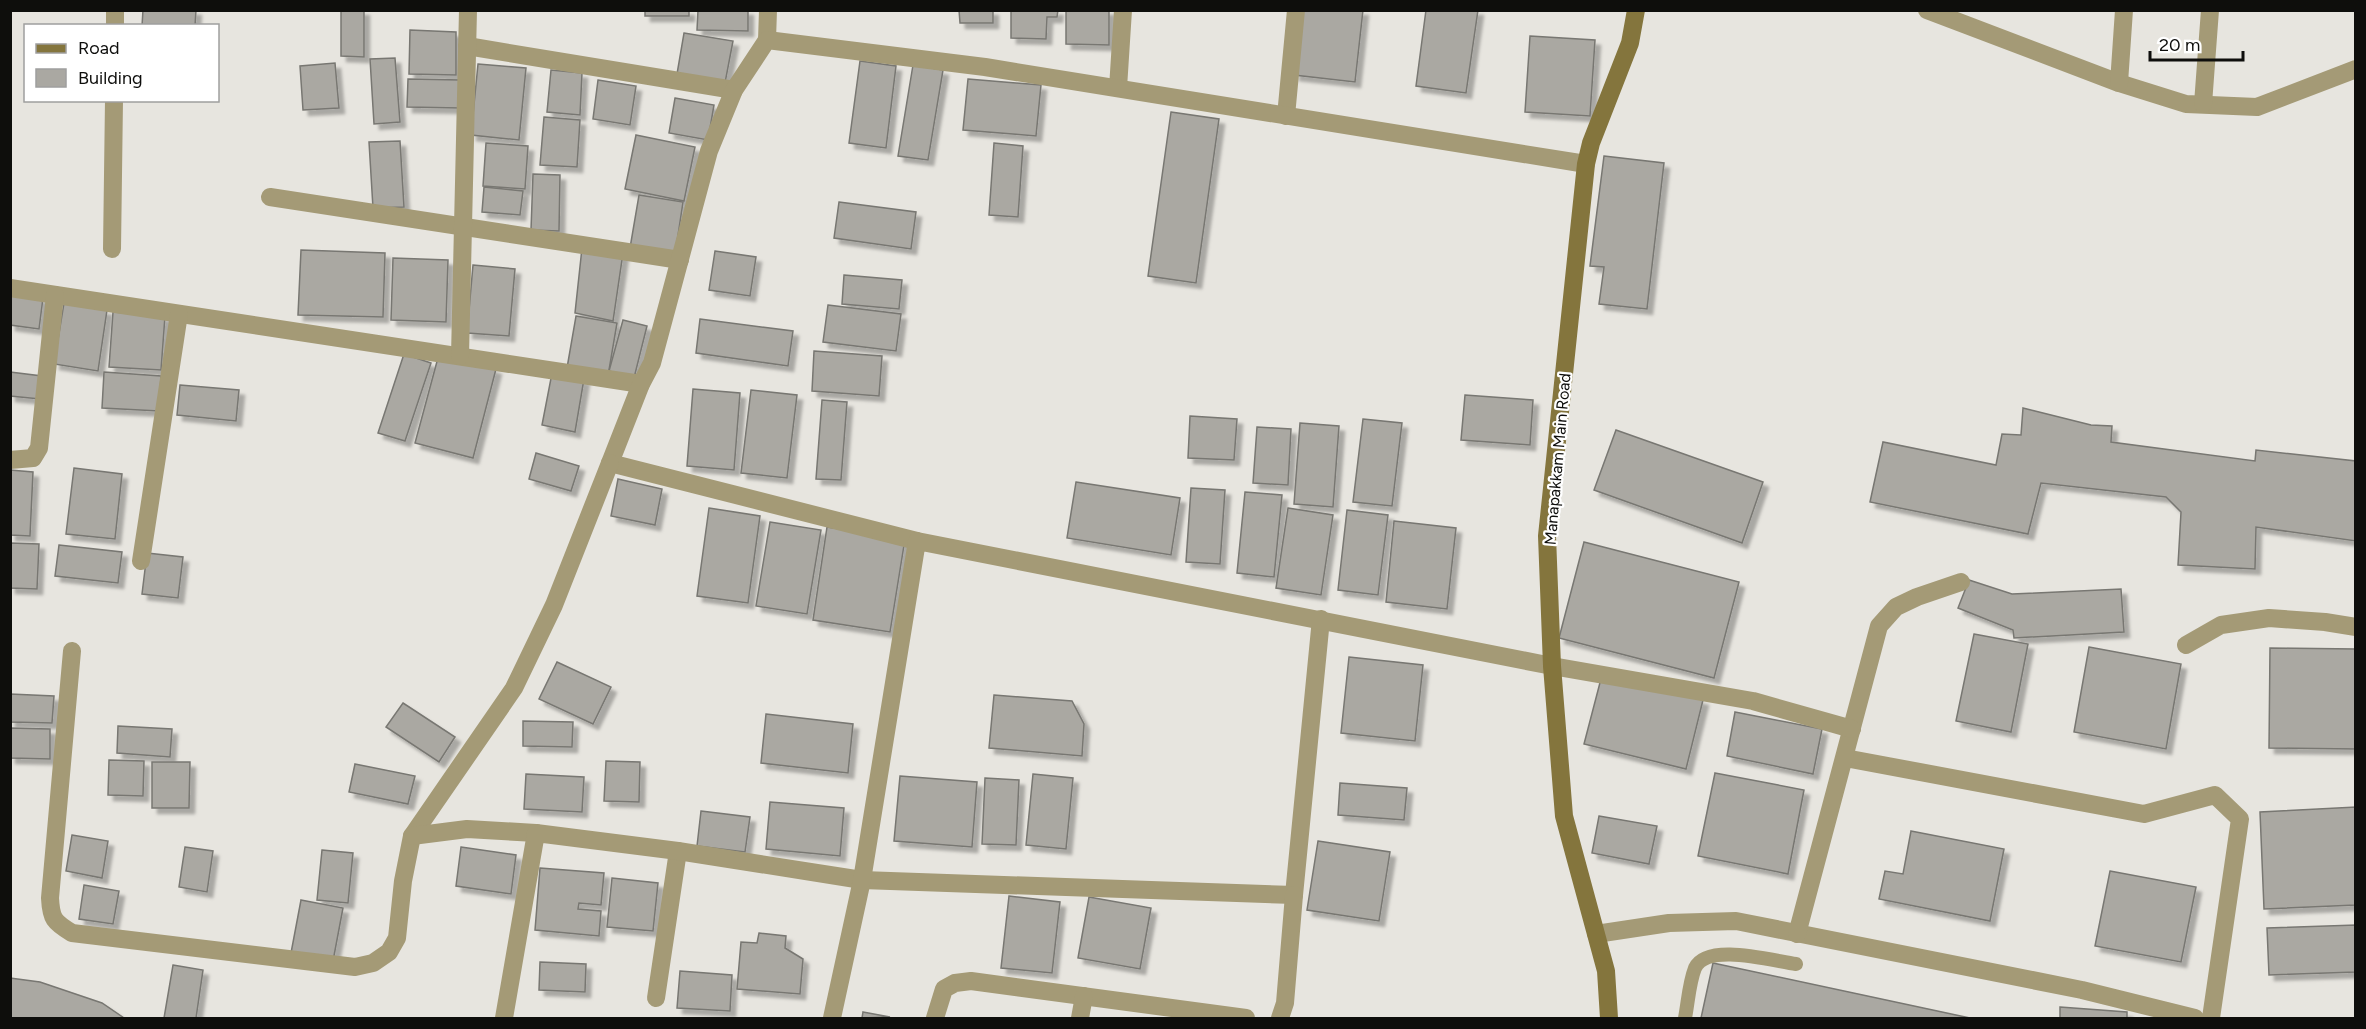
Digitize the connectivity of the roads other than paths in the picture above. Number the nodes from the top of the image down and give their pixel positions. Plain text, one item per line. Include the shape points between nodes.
1 (468, 10) edge
2 (768, 10) edge
3 (1123, 10) edge
4 (1296, 10) edge
5 (1636, 10) edge
6 (1927, 10) edge
7 (2124, 10) edge
8 (2211, 10) edge
9 (767, 40) junction
10 (467, 46) junction
11 (2355, 69) edge
12 (2119, 83) junction
13 (1118, 88) junction
14 (734, 90) junction
15 (114, 102) edge
16 (2203, 104) junction
17 (1286, 116) junction
18 (1586, 164) junction
19 (270, 196) dead end
20 (463, 227) junction
21 (112, 249) dead end
22 (680, 260) junction
23 (10, 288) edge
24 (55, 295) junction
25 (179, 314) junction
26 (459, 356) junction
27 (641, 384) junction
28 (10, 460) edge
29 (610, 463) junction
30 (917, 541) junction
31 (141, 561) dead end
32 (1961, 582) dead end
33 (1321, 620) junction
34 (2355, 627) edge
35 (2186, 645) dead end
36 (72, 651) dead end
37 (1552, 666) junction
38 (1852, 729) junction
39 (1845, 758) junction
40 (536, 832) junction
41 (411, 836) junction
42 (678, 851) junction
43 (862, 880) junction
44 (1294, 895) junction
45 (1596, 934) junction
46 (1797, 934) junction
47 (1796, 964) dead end
48 (1084, 996) junction
49 (656, 998) dead end
50 (504, 1018) edge
51 (832, 1018) edge
52 (935, 1018) edge
53 (1080, 1018) edge
54 (1246, 1018) edge
55 (1280, 1018) edge
56 (1609, 1018) edge
57 (1685, 1018) edge
58 (2195, 1018) edge
59 (2211, 1018) edge

1 - 10 street
2 - 9 street
3 - 13 street
4 - 17 street
5 - 18 main road, Manapakkam Main Road via 1630,43
6 - 12 street
7 - 12 street
8 - 16 street
9 - 13 street
9 - 14 street
10 - 14 street
10 - 20 street
11 - 16 street via 2257,107
12 - 16 street via 2186,104
13 - 17 street
14 - 22 street via 709,151
15 - 21 street
17 - 18 street
18 - 37 main road, Manapakkam Main Road via 1547,536
19 - 20 street
20 - 22 street
20 - 26 street
22 - 27 street via 652,363
23 - 24 street
24 - 25 street
24 - 28 street via 39,448 33,458
25 - 26 street
25 - 31 street
26 - 27 street
27 - 29 street
29 - 30 street
29 - 41 street via 554,605 514,688
30 - 33 street
30 - 43 street
32 - 38 street via 1896,607 1879,626
33 - 37 street
33 - 44 street
34 - 35 street via 2268,618 2221,626
36 - 41 street via 51,914 72,933 355,967 373,963 389,952 397,938
37 - 38 street via 1753,701
37 - 45 main road, Manapakkam Main Road via 1564,816
38 - 39 street
39 - 46 street
39 - 59 street via 2144,814 2215,795 2240,819
40 - 41 street via 467,829
40 - 42 street
40 - 50 street
42 - 43 street
42 - 49 street
43 - 44 street
43 - 51 street
44 - 55 street via 1285,1003
45 - 46 street via 1670,922 1736,921
45 - 56 main road, Manapakkam Main Road via 1606,971
46 - 58 street via 2082,990
47 - 57 lane via 1722,953 1706,957 1696,967
48 - 52 street via 971,981 956,983 944,989
48 - 53 street
48 - 54 street

